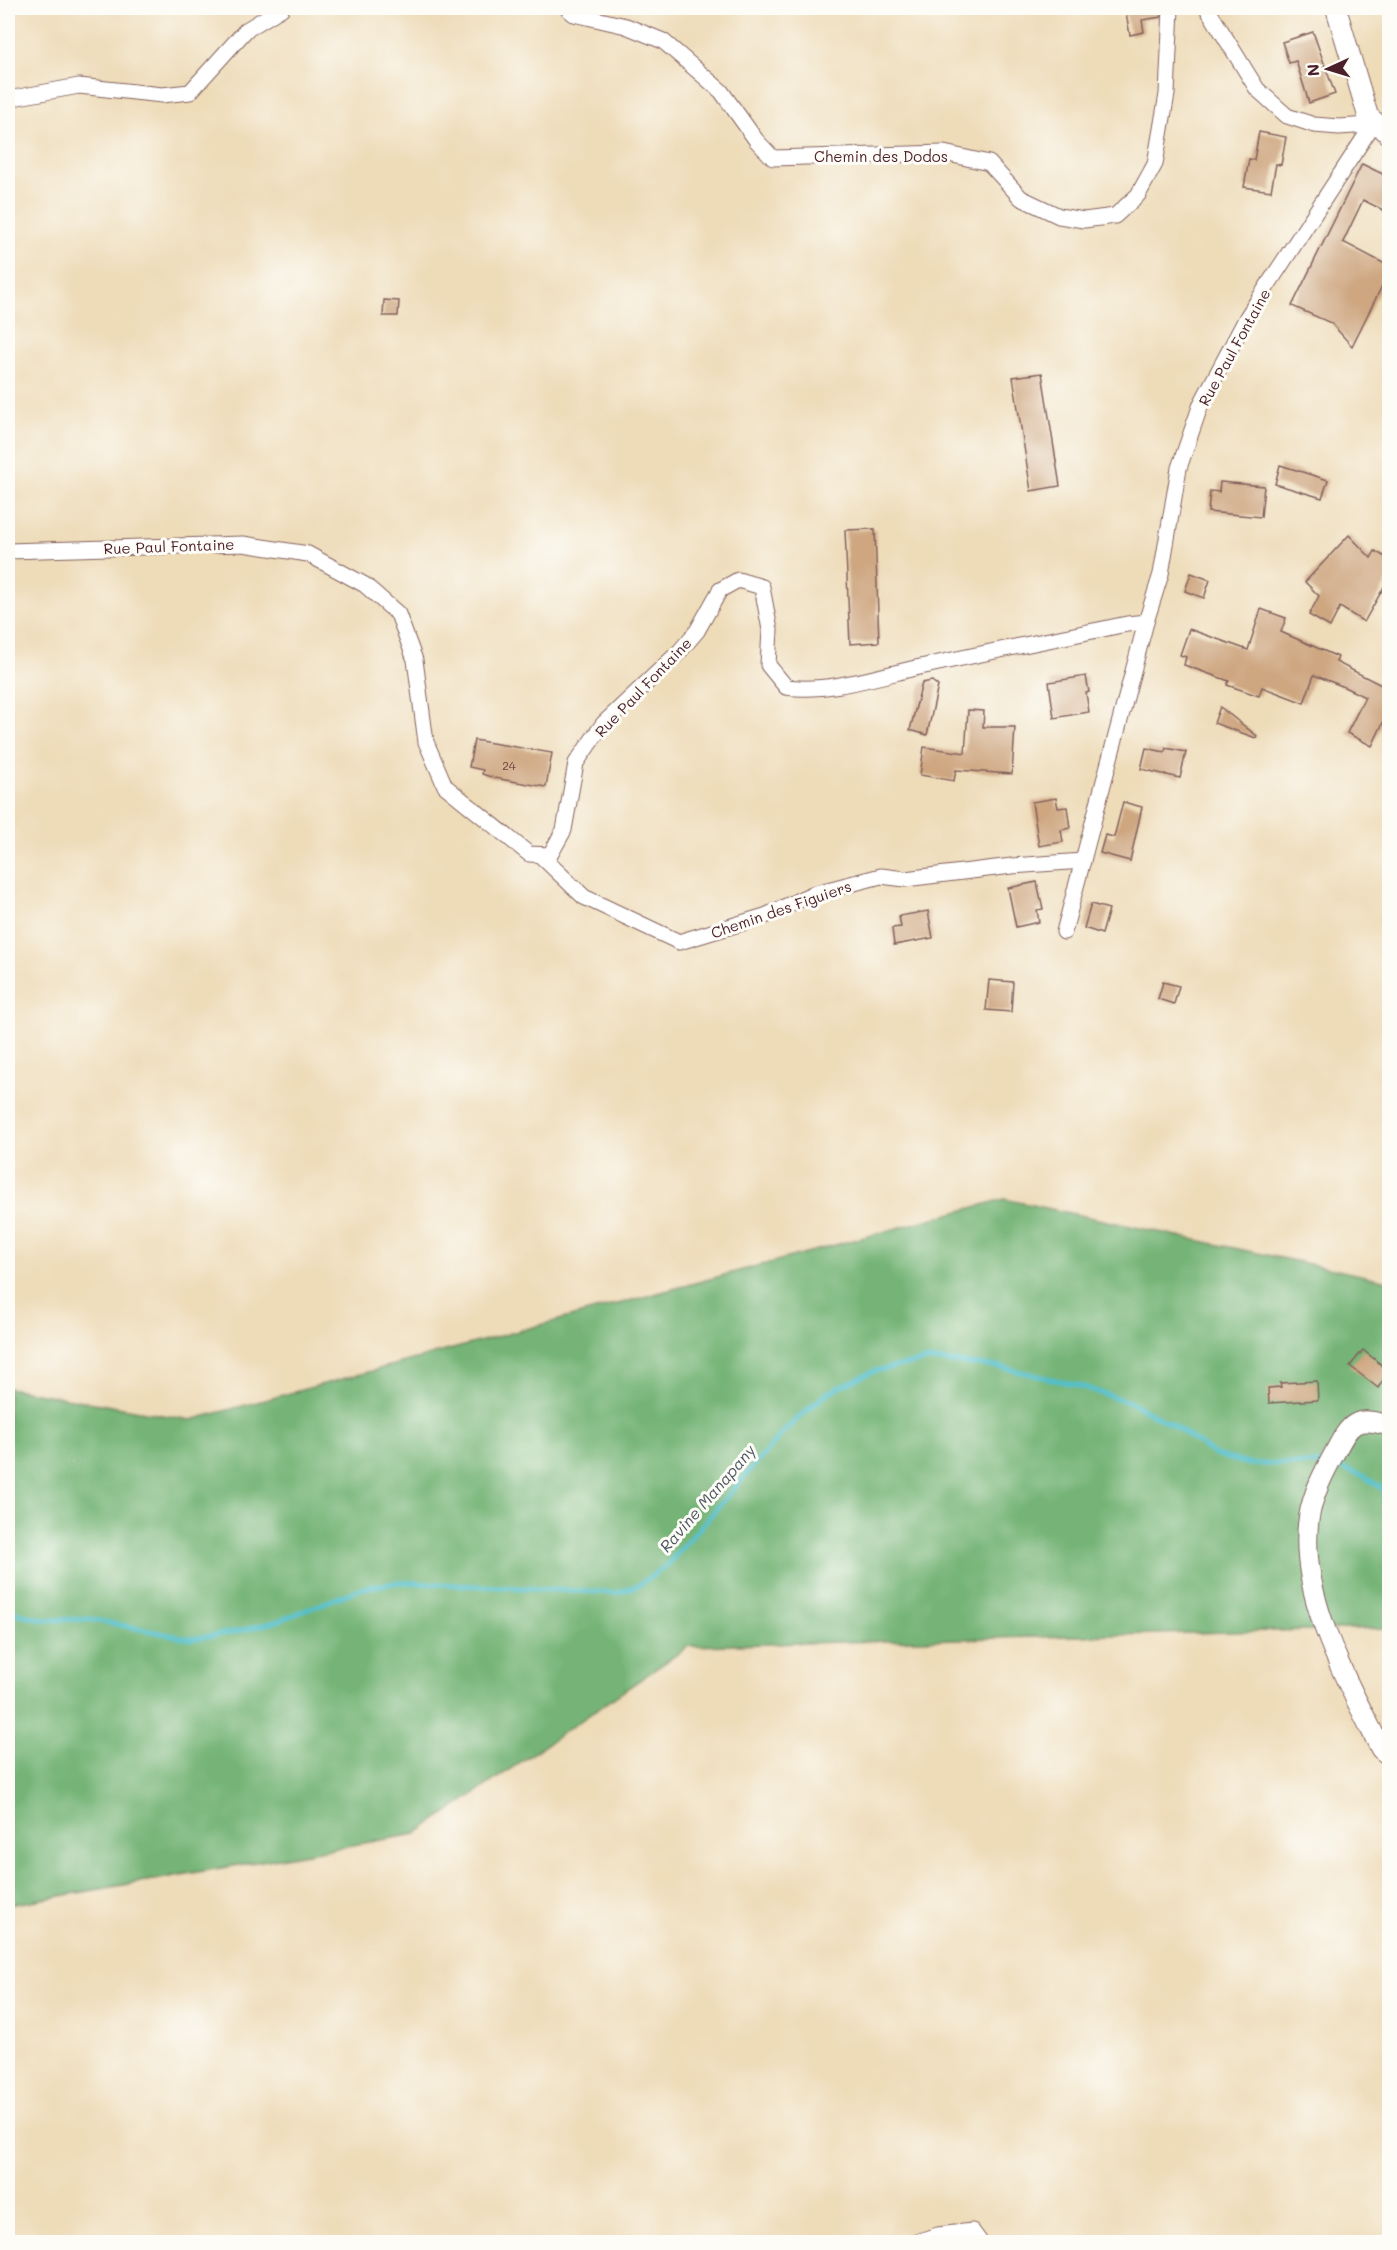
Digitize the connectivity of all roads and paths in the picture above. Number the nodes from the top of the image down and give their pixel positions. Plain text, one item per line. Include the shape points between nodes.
1 (282, 8) edge
2 (567, 8) edge
3 (1171, 8) edge
4 (1207, 8) edge
5 (1336, 8) edge
6 (8, 97) edge
7 (1369, 121) junction
8 (1389, 135) edge
9 (8, 551) edge
10 (1146, 622) junction
11 (540, 855) junction
12 (1083, 861) junction
13 (1064, 932) dead end
14 (1389, 1426) edge
15 (1389, 1756) edge
16 (916, 2242) edge
17 (980, 2242) edge

1 - 6 street via 246,30 190,92 162,95 79,86
2 - 3 street, Chemin des Dodos via 574,14 626,26 663,41 722,91 773,158 944,153 989,163 1021,198 1059,216 1084,220 1115,216 1138,195 1155,164 1167,94
4 - 7 street via 1257,89 1287,116 1339,127
5 - 7 main road
7 - 8 main road
7 - 10 street, Rue Paul Fontaine via 1368,132 1247,317 1201,404 1179,468 1161,574
9 - 11 street, Rue Paul Fontaine via 243,544 308,554 365,585 398,614 416,660 426,742 445,786 529,854
10 - 11 street, Rue Paul Fontaine via 844,683 786,687 768,665 770,630 762,586 738,580 720,590 698,631 603,724 576,763 564,830 550,855
10 - 12 street
11 - 12 street, Chemin des Figuiers via 584,897 679,942 765,916 812,894 880,876 905,879
12 - 13 street
14 - 15 main road via 1370,1420 1357,1422 1345,1432 1318,1485 1309,1516 1306,1548 1328,1638 1381,1749
16 - 17 street via 972,2231

